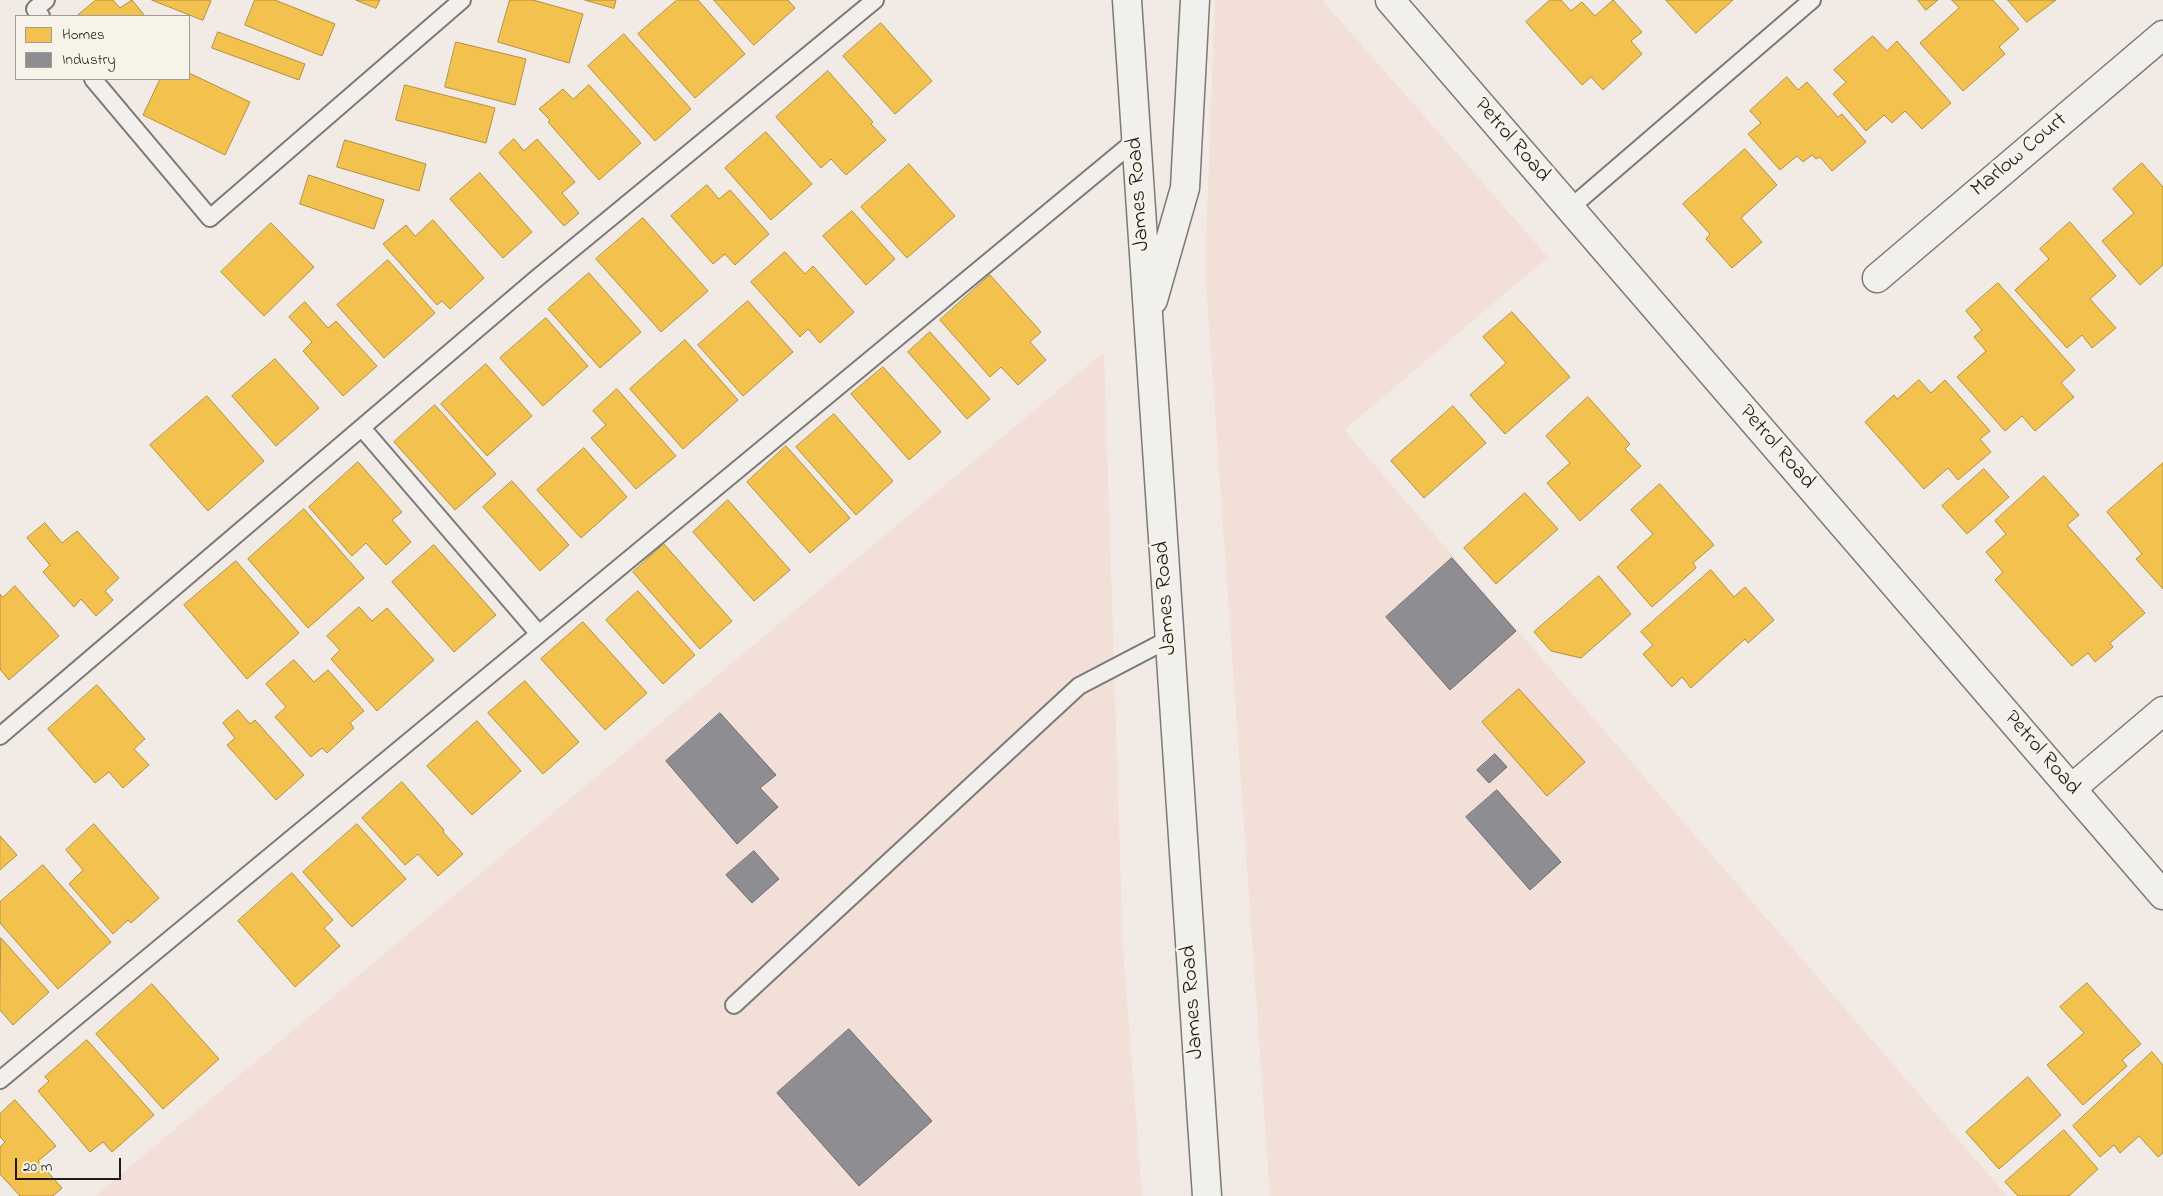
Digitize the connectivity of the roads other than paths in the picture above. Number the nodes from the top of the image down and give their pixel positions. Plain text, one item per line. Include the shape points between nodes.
1 (46, 0) edge
2 (462, 0) edge
3 (875, 0) edge
4 (1127, 0) edge
5 (1195, 0) edge
6 (1812, 0) edge
7 (1398, 3) edge
8 (40, 15) edge
9 (2163, 35) edge
10 (94, 80) edge
11 (1136, 140) junction
12 (1569, 209) junction
13 (1877, 278) dead end
14 (1148, 319) junction
15 (362, 428) junction
16 (539, 634) junction
17 (1169, 639) junction
18 (2163, 711) edge
19 (0, 736) edge
20 (2071, 789) junction
21 (2163, 895) edge
22 (734, 1005) dead end
23 (0, 1080) edge
24 (1207, 1196) edge

1 - 8 lane via 35,9
2 - 10 lane via 210,218
3 - 15 lane via 536,279
4 - 11 street, James Road
5 - 14 street via 1186,188
6 - 12 lane
7 - 12 street, Petrol Road
9 - 13 street, Marlow Court
11 - 14 street, James Road
11 - 16 lane
12 - 20 street, Petrol Road
14 - 17 street, James Road
15 - 16 lane
15 - 19 lane
16 - 23 lane
17 - 22 lane via 1079,686
17 - 24 street, James Road
18 - 20 street
20 - 21 street, Petrol Road

